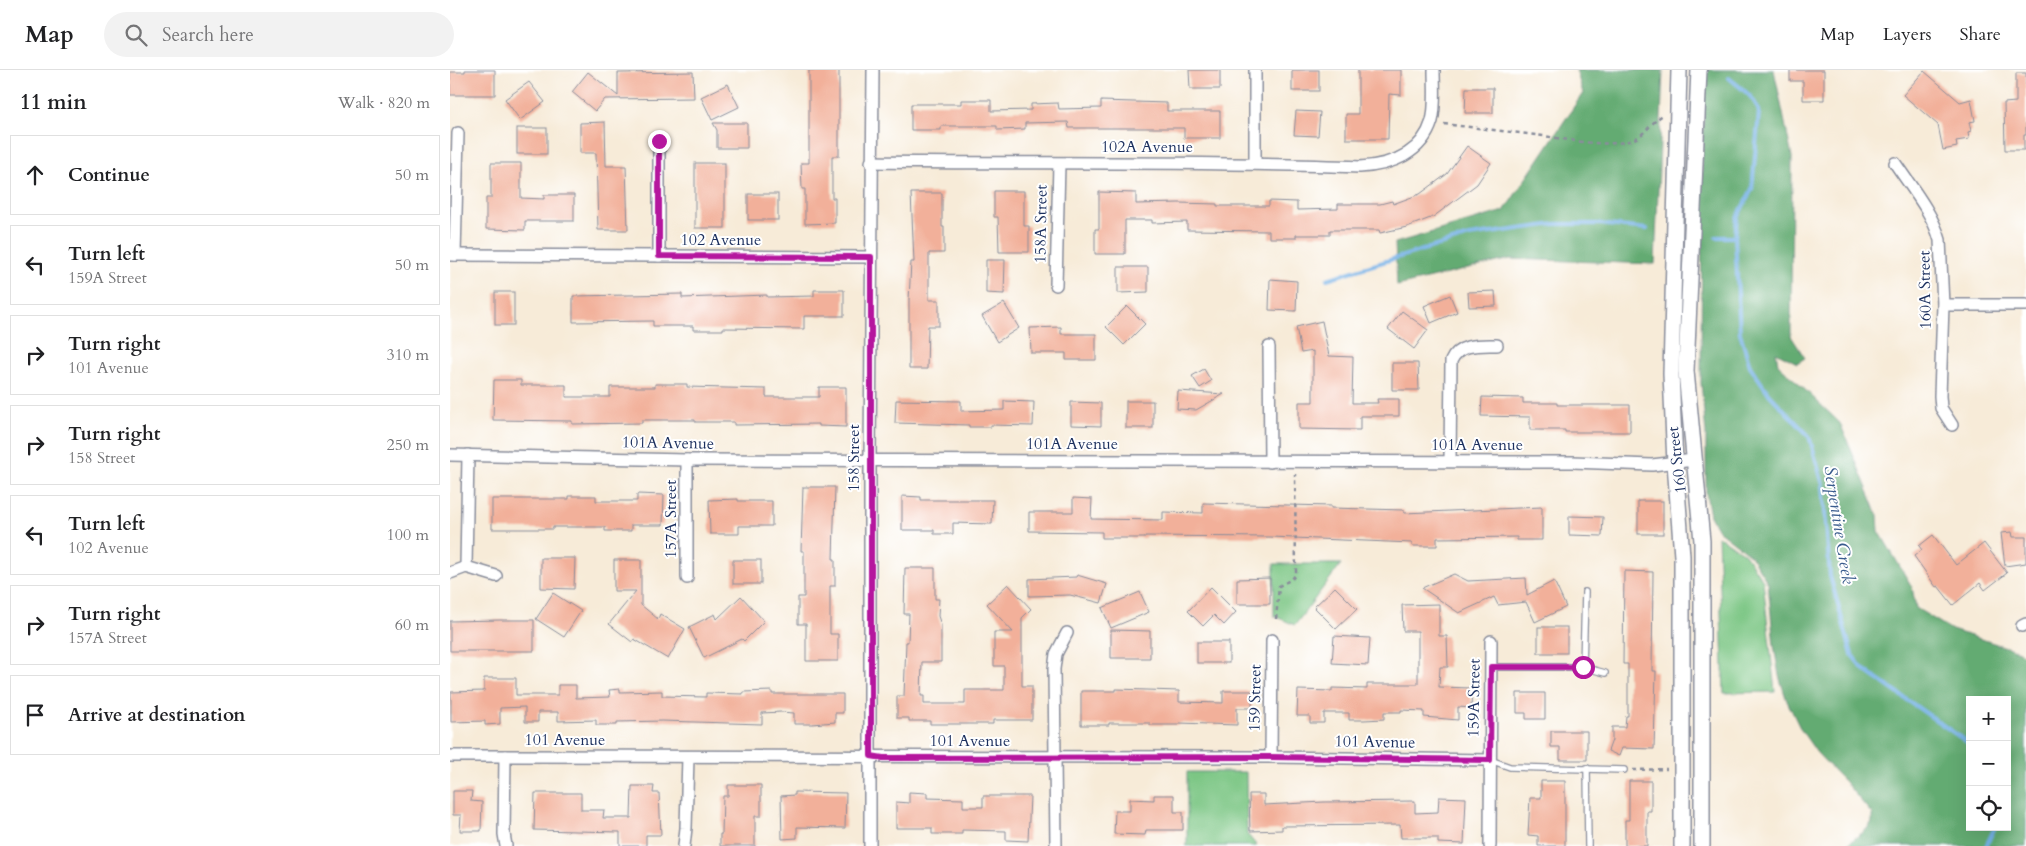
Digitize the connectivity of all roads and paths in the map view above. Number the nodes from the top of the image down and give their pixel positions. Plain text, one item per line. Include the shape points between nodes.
1 (873, 70) edge
2 (1255, 70) edge
3 (1434, 70) edge
4 (1679, 70) edge
5 (1699, 70) edge
6 (1667, 114) dead end
7 (1439, 123) dead end
8 (458, 133) dead end
9 (659, 141) dead end
10 (871, 162) junction
11 (1255, 163) junction
12 (1895, 163) dead end
13 (1059, 164) junction
14 (452, 255) edge
15 (659, 256) junction
16 (871, 257) junction
17 (1056, 285) dead end
18 (1943, 305) junction
19 (2026, 305) edge
20 (1497, 346) dead end
21 (1269, 347) dead end
22 (1952, 425) dead end
23 (450, 455) edge
24 (468, 455) junction
25 (687, 460) junction
26 (870, 460) junction
27 (1694, 460) junction
28 (1450, 461) junction
29 (1270, 462) junction
30 (1675, 463) junction
31 (1295, 474) dead end
32 (466, 566) junction
33 (450, 573) edge
34 (496, 576) dead end
35 (687, 578) dead end
36 (1585, 592) dead end
37 (1276, 619) dead end
38 (1067, 633) dead end
39 (1272, 640) dead end
40 (1491, 641) dead end
41 (1491, 667) junction
42 (1583, 667) junction
43 (1605, 673) dead end
44 (450, 756) edge
45 (505, 756) junction
46 (871, 756) junction
47 (1055, 756) junction
48 (688, 757) junction
49 (1270, 757) junction
50 (1490, 760) junction
51 (1587, 768) junction
52 (1667, 769) dead end
53 (1624, 770) joint
54 (506, 846) edge
55 (684, 846) edge
56 (870, 846) edge
57 (1056, 846) edge
58 (1490, 846) edge
59 (1588, 846) edge
60 (1682, 846) edge
61 (1702, 846) edge

1 - 10 street, 158 Street
2 - 11 street
3 - 11 street, 102A Avenue via 1432,122 1417,146 1392,162 1360,167
4 - 30 main road, 160 Street via 1671,317
5 - 27 main road, 160 Street via 1686,371
6 - 7 path via 1634,139 1620,142 1581,142
8 - 14 street
9 - 15 street
10 - 13 street, 102A Avenue
10 - 16 street, 158 Street
11 - 13 street, 102A Avenue
12 - 18 street, 160A Street via 1938,231
13 - 17 street, 158A Street
14 - 15 street, 102 Avenue
15 - 16 street, 102 Avenue
16 - 26 street, 158 Street
18 - 19 street
18 - 22 street, 160A Street via 1941,408
20 - 28 street via 1467,347 1453,356
21 - 29 street
23 - 24 street, 101A Avenue
24 - 25 street, 101A Avenue
24 - 32 street
25 - 26 street, 101A Avenue
25 - 35 street, 157A Street
26 - 29 street, 101A Avenue
26 - 46 street, 158 Street
27 - 30 street, 101A Avenue
27 - 61 main road, 160 Street via 1702,541
28 - 29 street, 101A Avenue
28 - 30 street, 101A Avenue
30 - 60 main road, 160 Street via 1682,556
31 - 37 path via 1296,574 1279,586
32 - 33 street
32 - 34 street
36 - 42 lane
38 - 47 street via 1056,654 1054,668
39 - 49 street, 159 Street
40 - 41 street, 159A Street
41 - 42 lane
41 - 50 street, 159A Street
42 - 43 lane
44 - 45 street, 101 Avenue
45 - 48 street, 101 Avenue
45 - 54 street
46 - 47 street, 101 Avenue
46 - 48 street, 101 Avenue
46 - 56 street, 158 Street
47 - 49 street, 101 Avenue
47 - 57 street
48 - 55 street
49 - 50 street, 101 Avenue
50 - 51 lane via 1510,767
50 - 58 street, 159A Street
51 - 53 lane
51 - 59 lane
52 - 53 path

